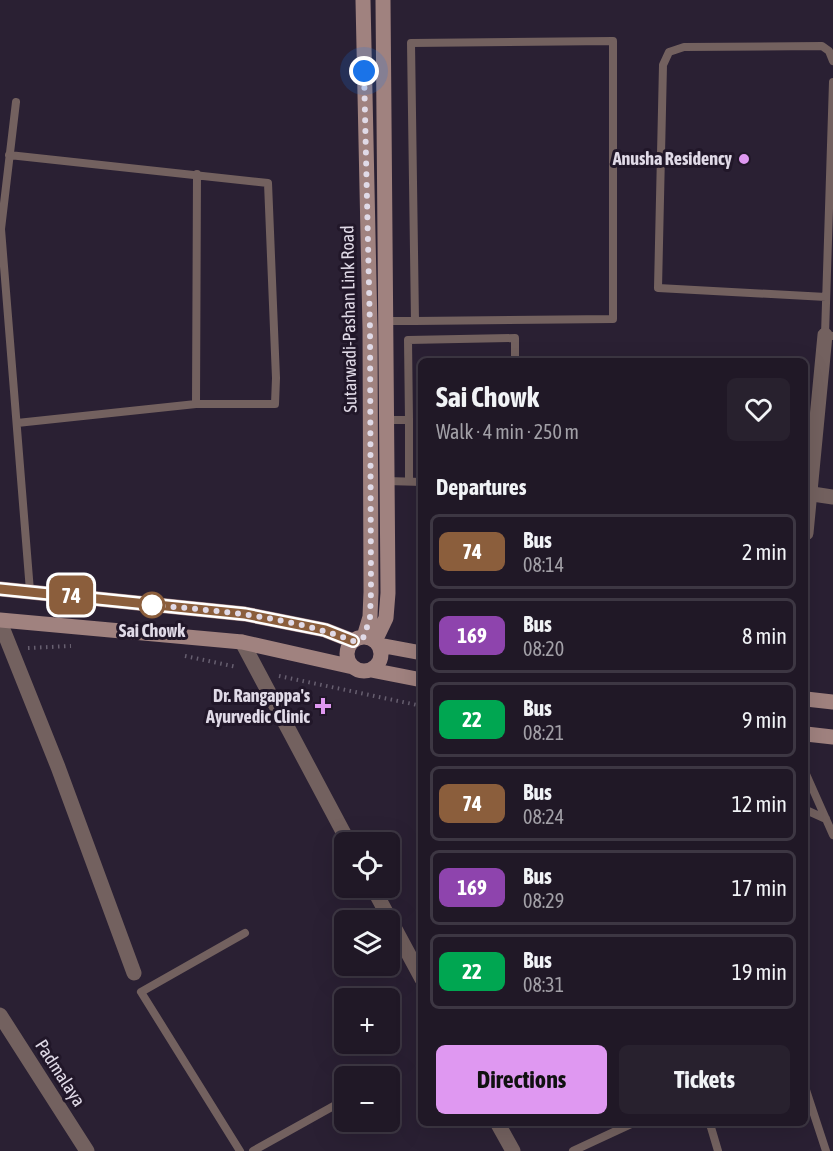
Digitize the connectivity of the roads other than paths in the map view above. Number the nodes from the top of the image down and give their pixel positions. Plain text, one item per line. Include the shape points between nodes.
1 (363, 0) edge
2 (383, 0) edge
3 (833, 61) edge
4 (833, 82) edge
5 (16, 102) dead end
6 (9, 155) junction
7 (197, 174) junction
8 (384, 189) junction
9 (367, 190) junction
10 (826, 297) junction
11 (386, 321) junction
12 (415, 321) junction
13 (829, 336) edge
14 (515, 358) edge
15 (196, 404) junction
16 (387, 420) junction
17 (409, 420) junction
18 (17, 423) junction
19 (387, 481) junction
20 (409, 481) junction
21 (418, 482) edge
22 (808, 486) edge
23 (808, 493) edge
24 (833, 497) edge
25 (0, 589) edge
26 (30, 591) junction
27 (0, 621) edge
28 (368, 641) junction
29 (242, 642) junction
30 (418, 652) edge
31 (353, 667) junction
32 (371, 670) junction
33 (418, 679) edge
34 (808, 699) edge
35 (833, 702) edge
36 (808, 734) edge
37 (833, 737) edge
38 (808, 778) edge
39 (808, 811) edge
40 (826, 819) junction
41 (343, 832) edge
42 (833, 835) edge
43 (378, 898) edge
44 (245, 933) dead end
45 (418, 972) edge
46 (134, 973) joint
47 (141, 992) junction
48 (0, 1015) edge
49 (808, 1096) edge
50 (334, 1106) edge
51 (499, 1126) edge
52 (627, 1126) edge
53 (711, 1126) edge
54 (87, 1151) edge
55 (240, 1151) edge
56 (253, 1151) edge
57 (513, 1151) edge
58 (573, 1151) edge
59 (718, 1151) edge
60 (826, 1151) edge

1 - 9 street, Sutarwadi-Pashan Link Road
2 - 8 street, Sutarwadi-Pashan Link Road
3 - 10 lane via 822,46 684,47 669,52 663,65 658,288
4 - 10 lane
5 - 6 lane
6 - 7 lane
6 - 18 lane via 1,229
7 - 15 lane
7 - 15 lane via 268,183 276,378 275,404
8 - 9 street
8 - 11 street, Sutarwadi-Pashan Link Road
9 - 28 street, Sutarwadi-Pashan Link Road via 371,592
10 - 13 lane
11 - 12 lane
11 - 16 street, Sutarwadi-Pashan Link Road
12 - 12 lane via 613,319 613,41 411,43
13 - 22 street
14 - 17 lane via 515,338 408,340
15 - 18 lane
16 - 17 lane
16 - 19 street, Sutarwadi-Pashan Link Road
17 - 20 lane
18 - 26 lane
19 - 20 lane
19 - 28 street, Sutarwadi-Pashan Link Road via 386,618
20 - 21 lane
23 - 24 street
25 - 26 street
26 - 28 street via 245,614
27 - 29 street
27 - 46 street
28 - 30 street
28 - 31 street via 347,651
28 - 32 street via 381,657
29 - 31 street
29 - 41 street
31 - 32 street
32 - 33 street
34 - 35 street
36 - 37 street
38 - 40 lane
39 - 40 lane
40 - 42 lane
43 - 45 street
44 - 47 lane
46 - 47 lane
47 - 55 lane
48 - 54 street, Padmalaya
49 - 60 lane
50 - 56 lane
51 - 57 street
52 - 58 lane
53 - 59 lane

